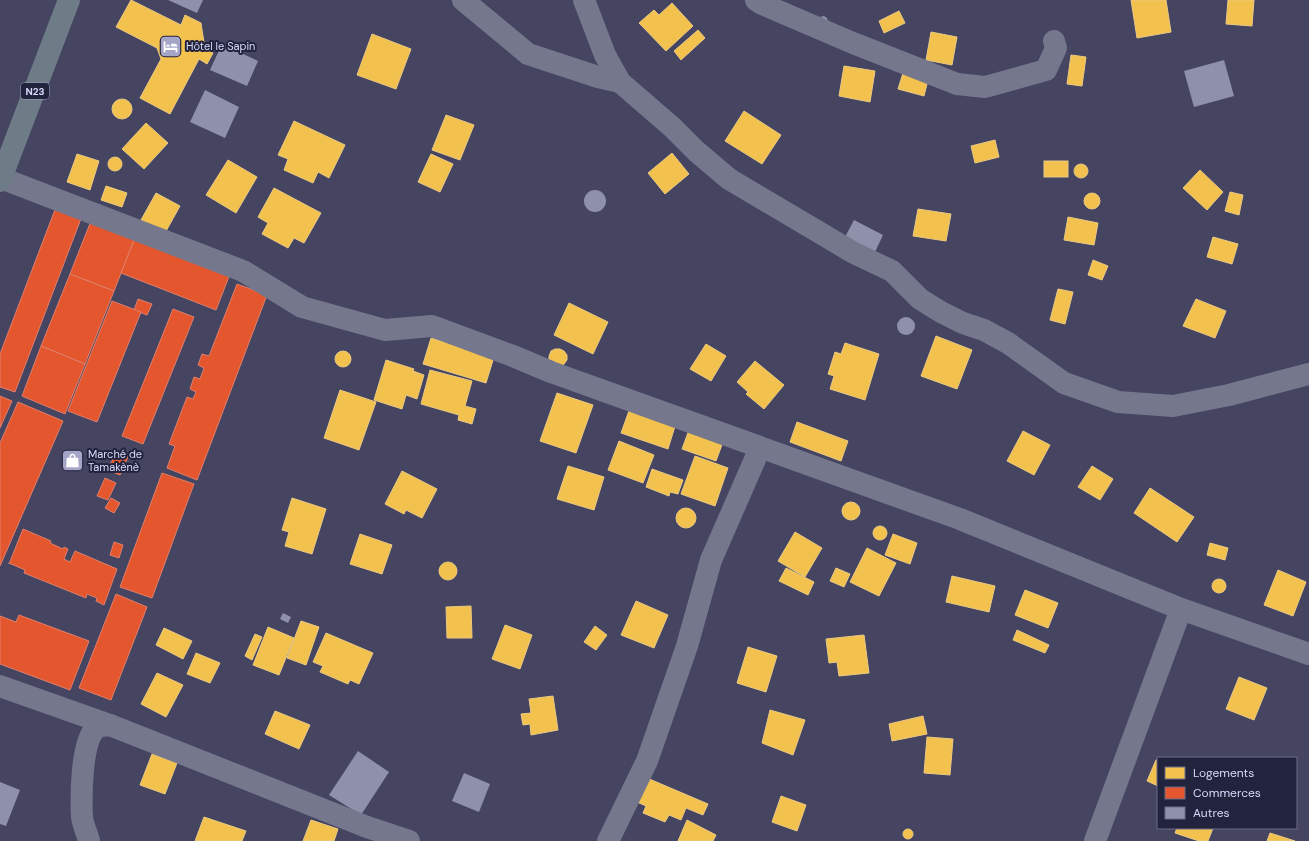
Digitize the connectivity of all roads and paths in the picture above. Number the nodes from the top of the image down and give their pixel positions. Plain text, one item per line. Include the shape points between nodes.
1 (69, 0) edge
2 (463, 0) edge
3 (466, 0) edge
4 (584, 0) edge
5 (756, 0) edge
6 (1054, 41) dead end
7 (620, 82) junction
8 (1, 180) edge
9 (1309, 374) edge
10 (760, 448) junction
11 (1181, 609) junction
12 (1309, 654) edge
13 (0, 686) edge
14 (110, 725) junction
15 (89, 841) edge
16 (409, 841) edge
17 (608, 841) edge
18 (1095, 841) edge

1 - 8 highway, N23
2 - 3 street
2 - 7 street via 528,54
4 - 7 street via 605,55
5 - 6 street via 853,43 957,84 985,87 1046,70 1056,48
7 - 9 street via 729,179 854,253 892,271 920,299 946,315 1008,343 1064,383 1118,402 1173,406
8 - 10 street via 243,271 302,307 385,330 432,326
10 - 11 street via 960,519
10 - 17 street via 711,560 687,646 647,761
11 - 12 street
11 - 18 street
13 - 14 street
14 - 15 street via 96,729 88,744 82,772 82,818
14 - 16 street via 367,827

